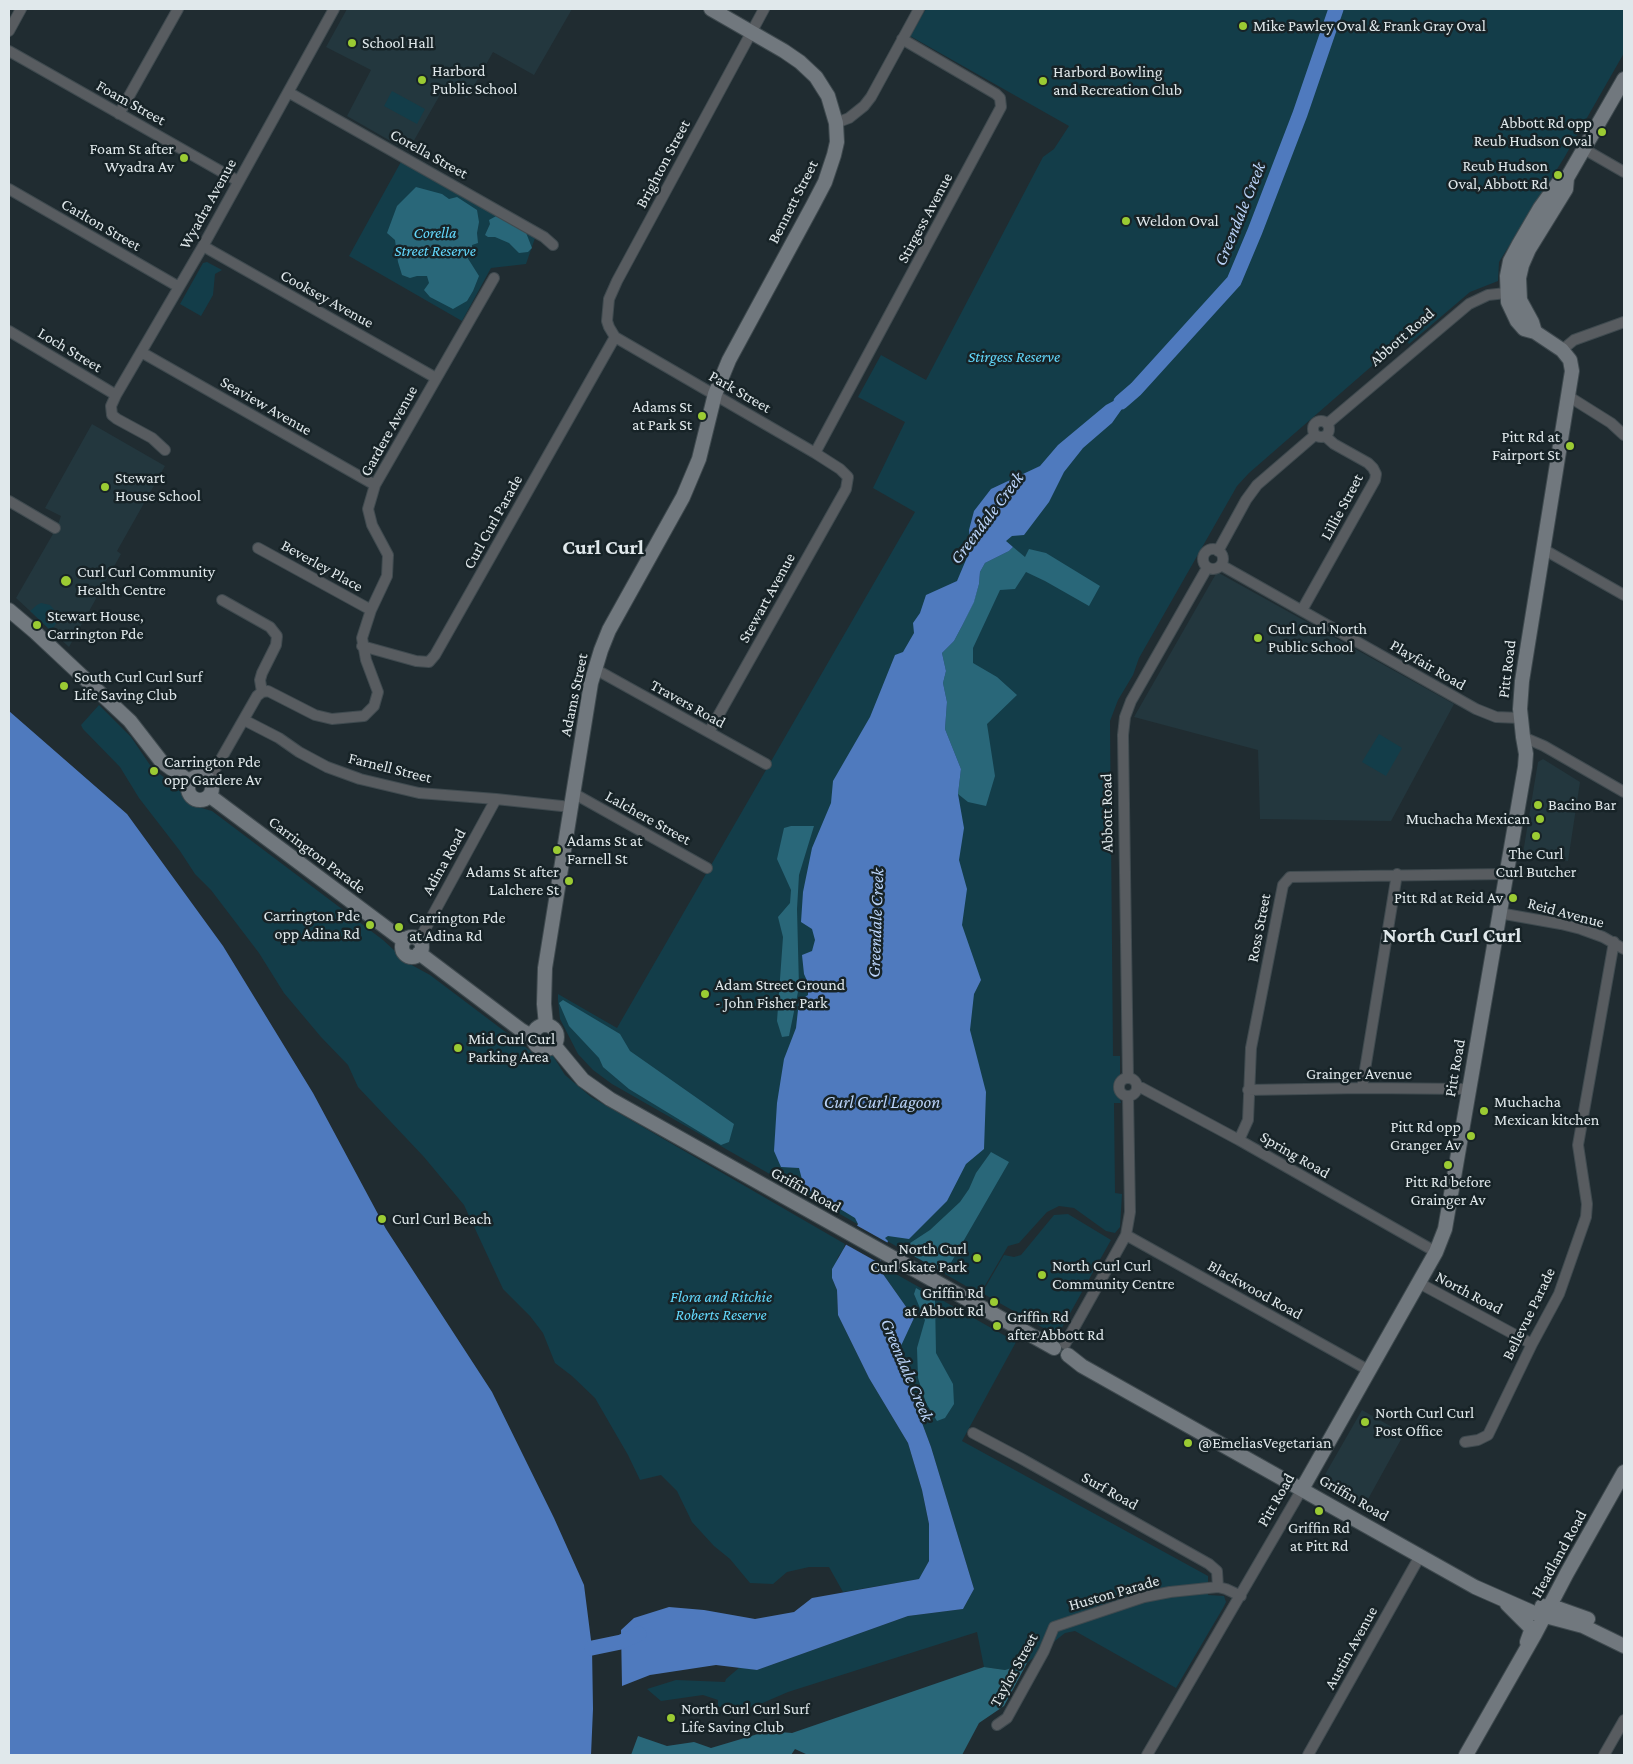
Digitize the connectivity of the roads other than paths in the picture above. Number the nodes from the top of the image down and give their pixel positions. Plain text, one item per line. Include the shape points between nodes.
1 (21, 9) edge
2 (178, 9) edge
3 (334, 9) edge
4 (711, 9) edge
5 (764, 9) edge
6 (919, 9) edge
7 (9, 31) edge
8 (751, 31) junction
9 (902, 39) junction
10 (9, 51) edge
11 (1624, 79) edge
12 (288, 92) junction
13 (119, 114) junction
14 (836, 123) junction
15 (1584, 149) junction
16 (1624, 172) edge
17 (238, 181) junction
18 (9, 189) edge
19 (553, 245) dead end
20 (202, 246) junction
21 (494, 278) dead end
22 (179, 287) junction
23 (1513, 292) junction
24 (1624, 322) edge
25 (9, 331) edge
26 (615, 337) junction
27 (1562, 350) junction
28 (142, 352) junction
29 (436, 378) junction
30 (715, 394) junction
31 (116, 395) junction
32 (1568, 396) junction
33 (1327, 424) junction
34 (1624, 435) edge
35 (1320, 436) junction
36 (164, 450) dead end
37 (815, 453) junction
38 (848, 477) joint
39 (375, 485) junction
40 (9, 501) edge
41 (55, 528) dead end
42 (258, 548) dead end
43 (1543, 549) junction
44 (1218, 551) junction
45 (1222, 565) junction
46 (1207, 568) junction
47 (1624, 595) edge
48 (222, 600) dead end
49 (9, 610) edge
50 (371, 610) junction
51 (1302, 610) junction
52 (362, 646) junction
53 (595, 669) junction
54 (262, 692) junction
55 (1520, 718) junction
56 (244, 720) junction
57 (708, 732) junction
58 (1523, 737) junction
59 (766, 764) dead end
60 (209, 780) junction
61 (190, 782) junction
62 (1624, 792) edge
63 (210, 796) junction
64 (496, 799) junction
65 (572, 800) junction
66 (708, 868) dead end
67 (1397, 874) junction
68 (1506, 874) junction
69 (1499, 913) junction
70 (1614, 942) junction
71 (414, 945) junction
72 (1624, 949) edge
73 (546, 1025) junction
74 (533, 1037) junction
75 (554, 1045) junction
76 (1128, 1078) junction
77 (1137, 1087) junction
78 (1362, 1088) junction
79 (1469, 1089) junction
80 (1248, 1090) junction
81 (1128, 1096) junction
82 (1239, 1140) junction
83 (1126, 1235) junction
84 (1436, 1252) junction
85 (1419, 1283) junction
86 (1532, 1344) junction
87 (1062, 1349) junction
88 (1370, 1371) junction
89 (973, 1433) dead end
90 (1465, 1442) dead end
91 (1624, 1472) edge
92 (1302, 1489) junction
93 (1420, 1556) junction
94 (1567, 1573) junction
95 (1218, 1587) junction
96 (1241, 1596) junction
97 (1502, 1599) junction
98 (1547, 1611) junction
99 (1583, 1616) junction
100 (1054, 1627) joint
101 (1624, 1638) edge
102 (1624, 1646) edge
103 (1523, 1652) junction
104 (1624, 1720) edge
105 (998, 1725) dead end
106 (1147, 1755) edge
107 (1308, 1755) edge
108 (1466, 1755) edge
109 (1604, 1755) edge

1 - 7 street
2 - 13 street
3 - 12 street, Wyadra Avenue
4 - 8 main road
5 - 8 street, Brighton Street
6 - 9 street
8 - 14 main road via 800,62 816,77 828,96
8 - 26 street, Brighton Street via 614,287 607,321
9 - 14 street via 871,98 849,118
9 - 37 street, Stirgess Avenue via 996,94 1001,107
10 - 13 street, Foam Street
11 - 15 main road
12 - 17 street, Wyadra Avenue
12 - 19 street, Corella Street via 544,236
13 - 17 street, Foam Street
14 - 30 main road, Bennett Street via 834,155 825,182 728,360
15 - 16 street
15 - 23 main road via 1567,178 1558,183 1518,244 1507,276
17 - 20 street, Wyadra Avenue
18 - 22 street, Carlton Street
20 - 22 street, Wyadra Avenue
20 - 29 street, Cooksey Avenue
21 - 29 street, Gardere Avenue
22 - 28 street, Wyadra Avenue
23 - 27 main road via 1508,302 1517,321 1524,329 1535,332
23 - 33 street, Abbott Road via 1488,295 1468,304
24 - 27 street via 1574,340
25 - 31 street, Loch Street
26 - 30 street, Park Street
26 - 52 street, Curl Curl Parade via 435,655 429,662 416,661
27 - 32 main road, Pitt Road via 1571,365
28 - 31 street, Wyadra Avenue
28 - 39 street, Seaview Avenue
29 - 39 street, Gardere Avenue
30 - 37 street, Park Street
30 - 53 main road, Adams Street via 693,476 609,630
31 - 36 street, Wyadra Avenue via 111,406 112,415 152,438
32 - 34 street
32 - 43 main road, Pitt Road
33 - 35 street via 1328,432
33 - 35 street, Abbott Road via 1323,421 1315,423 1312,430
35 - 44 street, Abbott Road via 1257,485
35 - 51 street, Lillie Street via 1368,463 1376,474
37 - 38 street, Park Street
38 - 57 street, Stewart Avenue via 846,488
39 - 50 street, Gardere Avenue via 368,509 372,525 388,555 387,576
40 - 41 street
42 - 50 street, Beverley Place
43 - 47 street
43 - 55 main road, Pitt Road via 1522,681
44 - 45 street via 1222,555
44 - 46 street, Abbott Road via 1212,549 1204,554 1202,560
45 - 46 street via 1214,570
45 - 51 street, Playfair Road
46 - 76 street, Abbott Road via 1125,717
48 - 54 street via 270,627 277,636 260,680
49 - 61 main road via 130,721 161,761
50 - 52 street, Gardere Avenue
51 - 55 street, Playfair Road via 1476,709 1496,716
52 - 54 street via 378,692 374,706 364,716 332,719 315,716 268,691
53 - 57 street, Travers Road
53 - 65 main road, Adams Street
54 - 56 street
55 - 58 main road, Pitt Road
56 - 60 street
56 - 64 street, Farnell Street via 327,767 360,779 420,793
57 - 59 street, Travers Road
58 - 62 street
58 - 68 main road, Pitt Road via 1525,767
60 - 61 main road via 198,776
60 - 63 main road via 212,787
61 - 63 main road via 189,793 194,799 204,800
63 - 71 main road, Carrington Parade
64 - 65 street, Farnell Street
64 - 71 street, Adina Road
65 - 66 street, Lalchere Street
65 - 73 main road, Adams Street via 545,968
67 - 68 street, Ross Street
67 - 78 street
67 - 80 street, Ross Street via 1290,877 1283,885 1250,1048
68 - 69 main road, Pitt Road
69 - 70 street, Reid Avenue via 1567,925
69 - 79 main road, Pitt Road
70 - 72 street, Reid Avenue
70 - 86 street, Bellevue Parade via 1578,1145 1588,1204 1586,1217 1559,1294
71 - 74 main road, Carrington Parade
73 - 74 main road via 538,1027
73 - 75 main road via 557,1035
74 - 75 main road via 538,1047 546,1049
75 - 87 main road, Griffin Road via 583,1080 598,1091 884,1254
76 - 77 street via 1136,1082
76 - 81 street, Abbott Road via 1120,1083 1119,1088
77 - 81 street via 1133,1095
77 - 82 street, Spring Road
78 - 79 street, Grainger Avenue
78 - 80 street, Grainger Avenue
79 - 84 main road, Pitt Road via 1445,1229
80 - 82 street, Ross Street via 1248,1120
81 - 83 street, Abbott Road via 1130,1212
82 - 84 street, Spring Road
83 - 87 street, Abbott Road
83 - 88 street, Blackwood Road
84 - 85 main road, Pitt Road
85 - 86 street, North Road
85 - 88 main road, Pitt Road
86 - 90 street, Bellevue Parade via 1488,1435
87 - 92 main road, Griffin Road via 1082,1366
88 - 92 main road, Pitt Road
89 - 95 street, Surf Road via 1209,1564 1217,1571
91 - 94 main road, Headland Road
92 - 93 main road, Griffin Road
92 - 96 street, Pitt Road
93 - 97 main road, Griffin Road
93 - 107 street, Austin Avenue
94 - 98 main road, Headland Road
94 - 99 main road via 1562,1598
95 - 96 street, Huston Parade
95 - 100 street, Huston Parade via 1158,1594
96 - 106 street, Pitt Road
97 - 98 main road, Griffin Road
97 - 103 main road, Headland Road via 1530,1627
98 - 99 main road, Griffin Road
98 - 102 main road, Griffin Road
98 - 103 main road, Headland Road
99 - 101 main road, Griffin Road
100 - 105 street, Taylor Street via 1006,1718
103 - 108 main road, Headland Road
104 - 109 street

